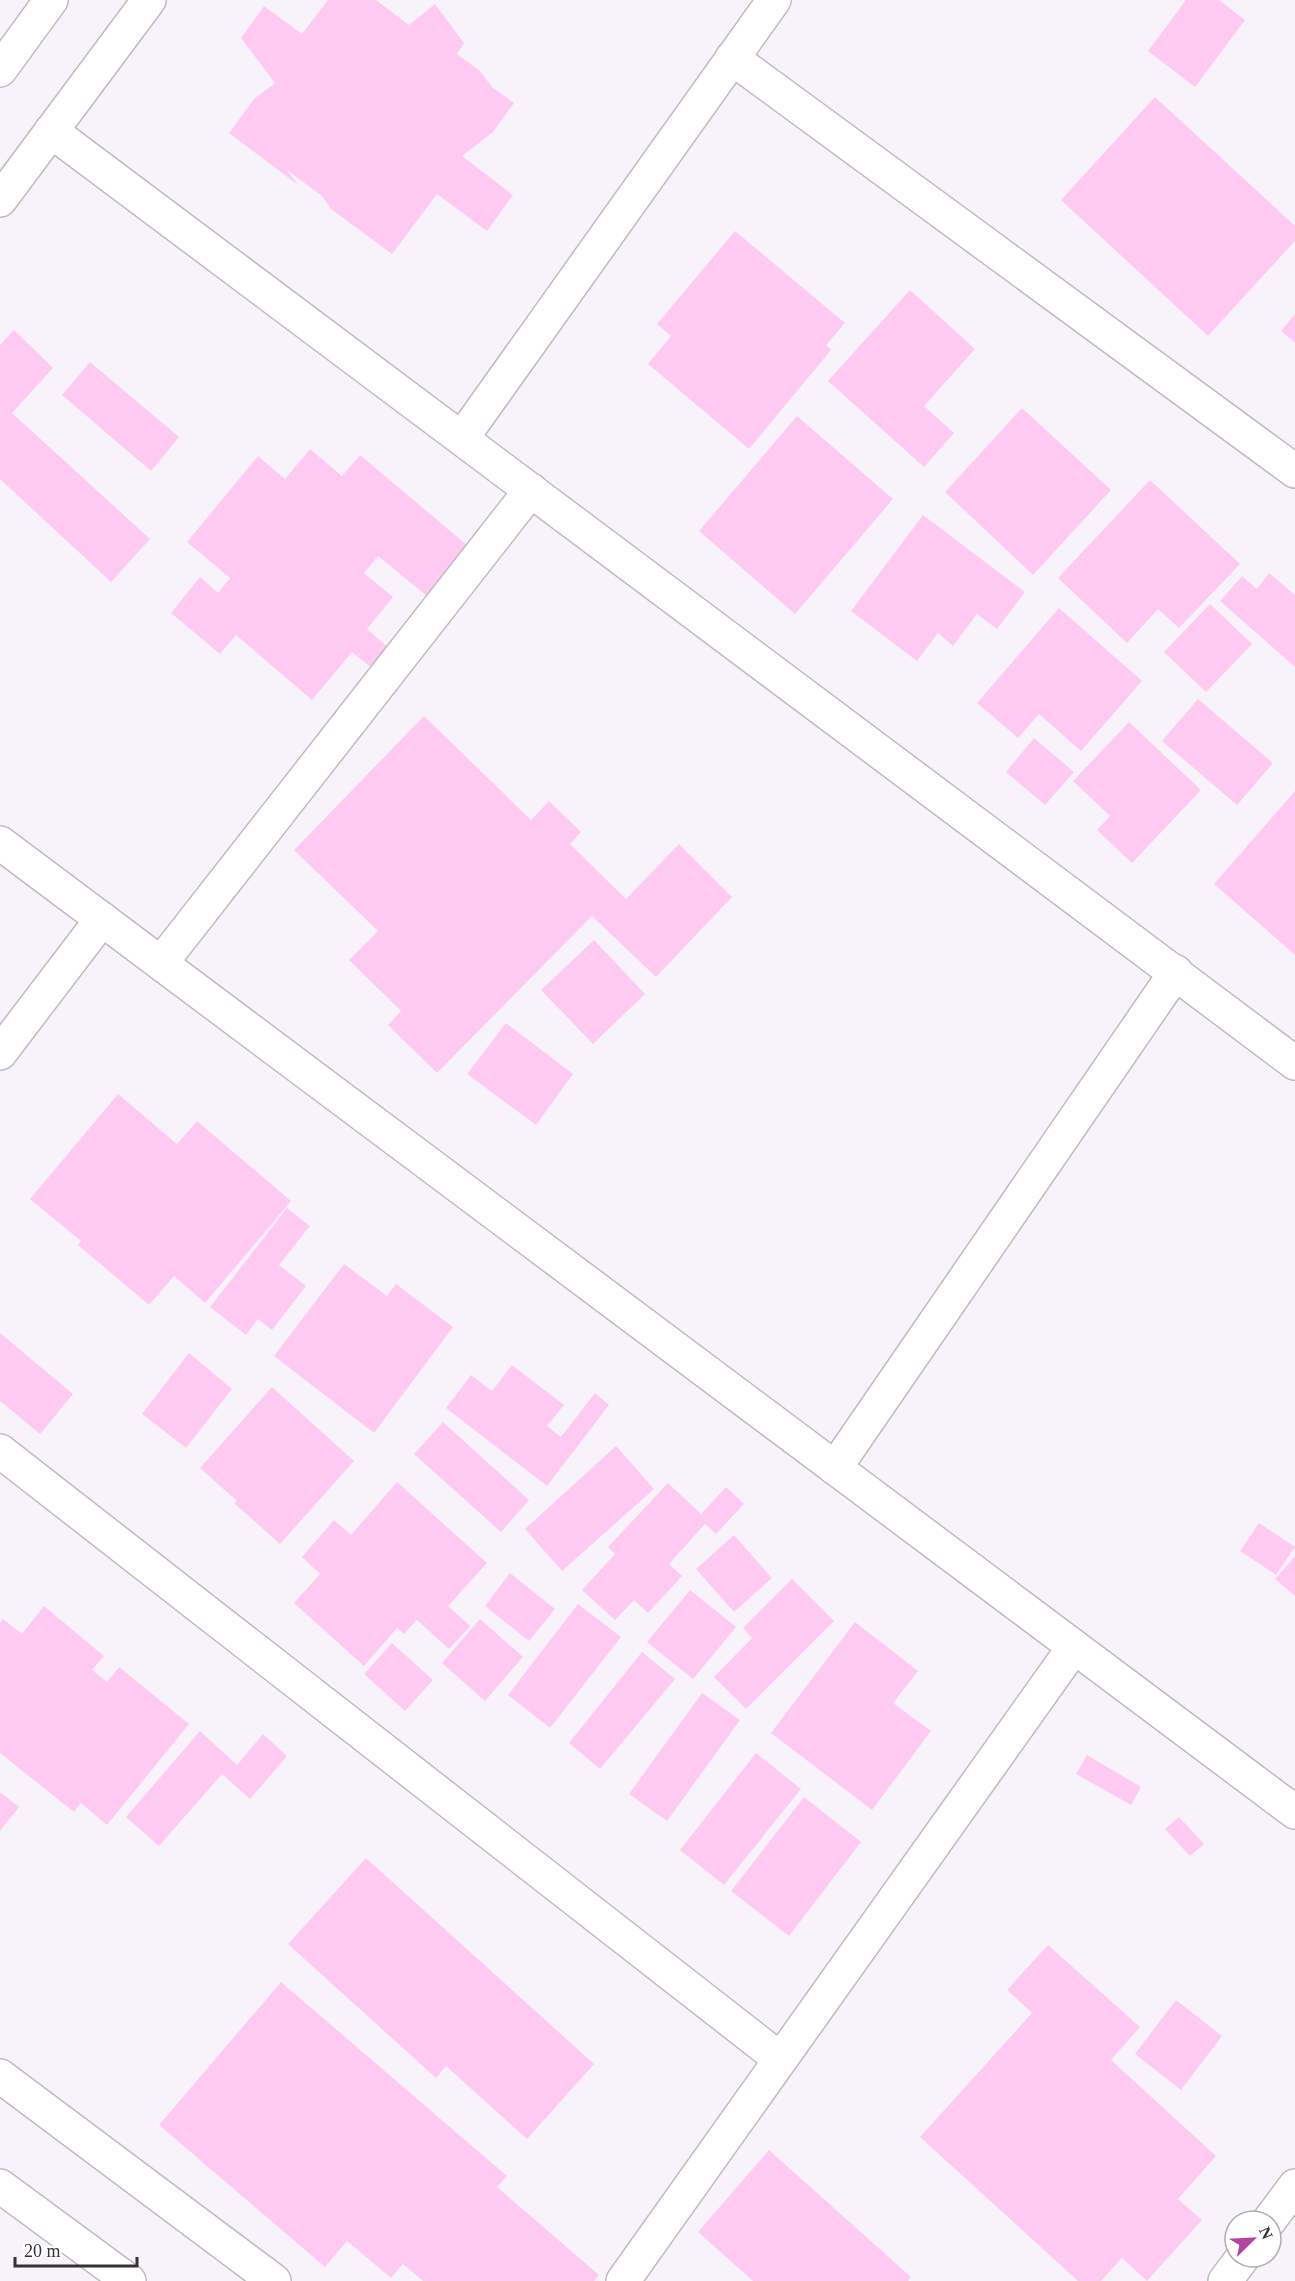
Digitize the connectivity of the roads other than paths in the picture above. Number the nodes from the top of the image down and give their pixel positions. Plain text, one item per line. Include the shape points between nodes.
1 (51, 0) edge
2 (149, 0) edge
3 (774, 0) edge
4 (732, 58) junction
5 (0, 70) edge
6 (51, 131) junction
7 (0, 200) edge
8 (462, 438) junction
9 (1295, 471) edge
10 (531, 490) junction
11 (0, 843) edge
12 (102, 919) junction
13 (161, 963) junction
14 (1176, 972) junction
15 (0, 1053) edge
16 (1295, 1063) edge
17 (0, 1451) edge
18 (835, 1468) junction
19 (1074, 1647) junction
20 (1295, 1812) edge
21 (780, 2059) junction
22 (0, 2076) edge
23 (0, 2186) edge
24 (1295, 2186) edge
25 (1278, 2209) edge
26 (129, 2281) edge
27 (274, 2281) edge
28 (623, 2281) edge

1 - 5 street
2 - 6 street
3 - 4 street
4 - 8 street
4 - 9 street
6 - 7 street
6 - 8 street
8 - 10 street
10 - 13 street
10 - 14 street
11 - 12 street
12 - 13 street
12 - 15 street
13 - 18 street
14 - 16 street
14 - 18 street
17 - 21 street
18 - 19 street
19 - 20 street
19 - 21 street
21 - 28 street
22 - 27 street
23 - 26 street
24 - 25 street

